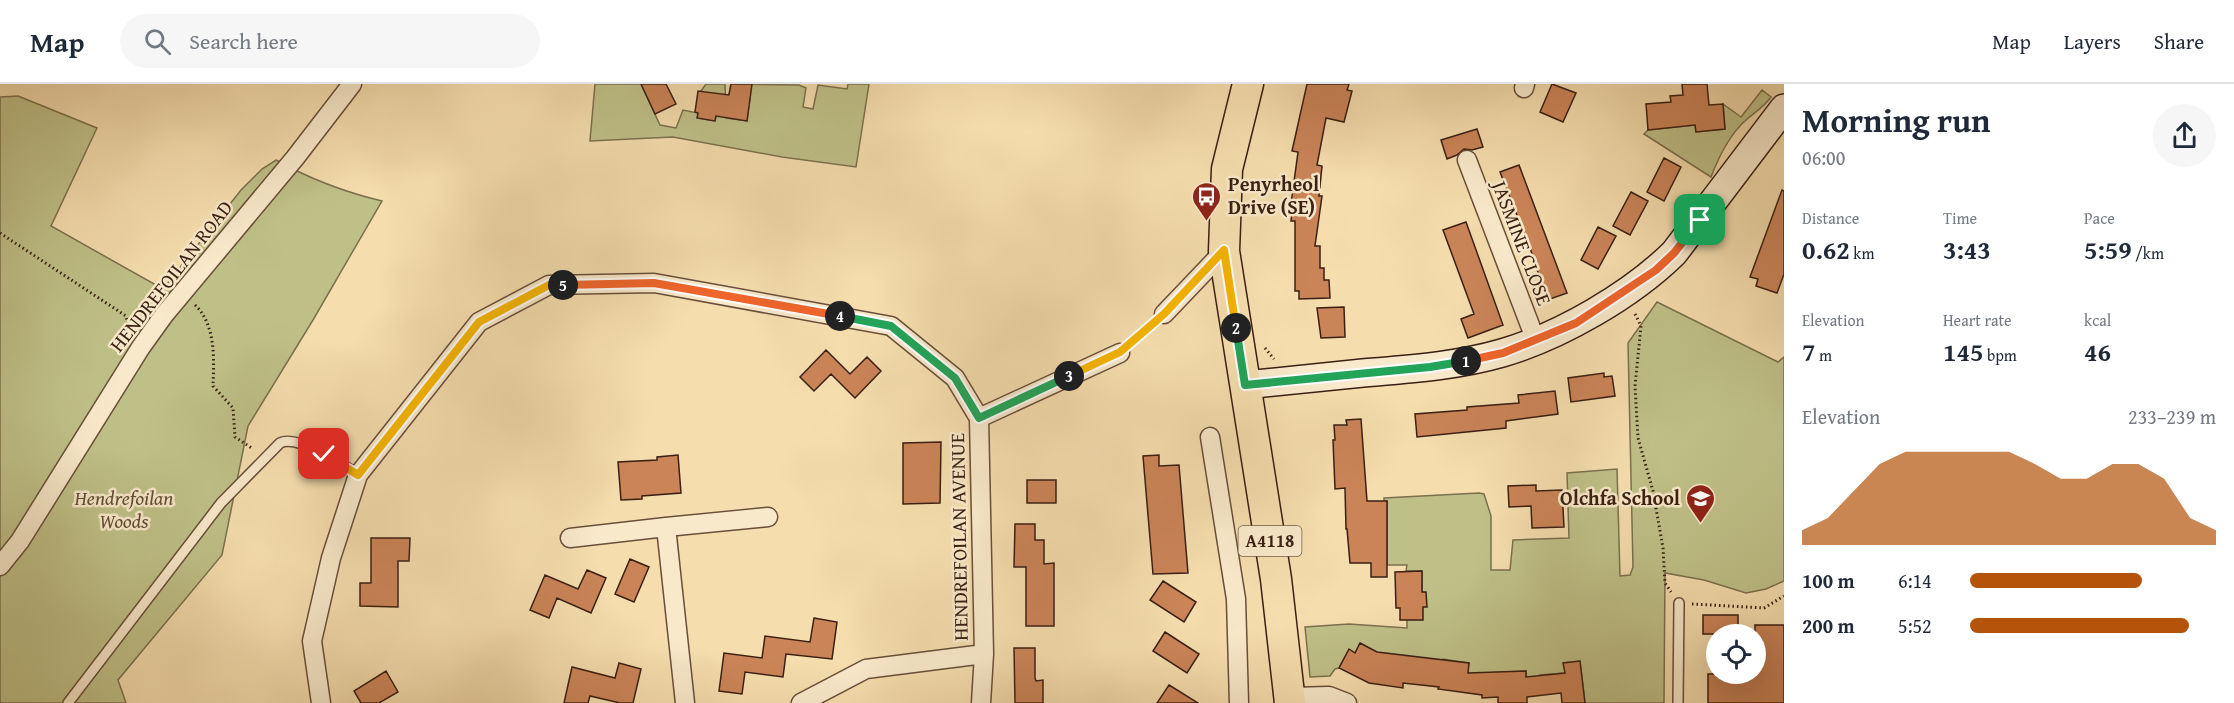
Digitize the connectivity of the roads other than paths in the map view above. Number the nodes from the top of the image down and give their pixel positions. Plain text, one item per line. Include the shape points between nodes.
1 (352, 84) edge
2 (1248, 84) edge
3 (1784, 108) edge
4 (1467, 160) dead end
5 (1224, 250) junction
6 (1164, 314) road end
7 (1536, 341) junction
8 (1120, 352) road end
9 (1245, 385) junction
10 (979, 418) junction
11 (1210, 437) dead end
12 (358, 475) junction
13 (768, 517) dead end
14 (666, 527) junction
15 (570, 538) dead end
16 (0, 566) edge
17 (1679, 603) road end
18 (984, 654) junction
19 (1290, 700) edge
20 (68, 703) edge
21 (321, 703) edge
22 (685, 703) edge
23 (801, 703) edge
24 (981, 703) edge
25 (1239, 703) edge
26 (1347, 703) edge
27 (1678, 703) edge

1 - 16 street, HENDREFOILAN ROAD via 141,347 20,541
2 - 5 main road, A4118 via 1227,169
3 - 7 street via 1694,229 1656,270 1576,323
4 - 7 street, JASMINE CLOSE
5 - 6 street
5 - 9 main road, A4118
7 - 9 street via 1503,353 1430,367
8 - 10 street
9 - 19 main road, A4118 via 1276,579
10 - 12 street, HENDREFOILAN AVENUE via 955,378 891,326 654,283 549,285 479,322
10 - 18 street, HENDREFOILAN AVENUE
11 - 25 street via 1236,599
12 - 20 lane via 324,454 283,441 221,503
12 - 21 street, HENDREFOILAN AVENUE via 331,558 312,641
13 - 14 street
14 - 15 street
14 - 22 street
17 - 27 lane
18 - 23 street via 866,669
18 - 24 street, HENDREFOILAN AVENUE
19 - 26 street via 1329,696

